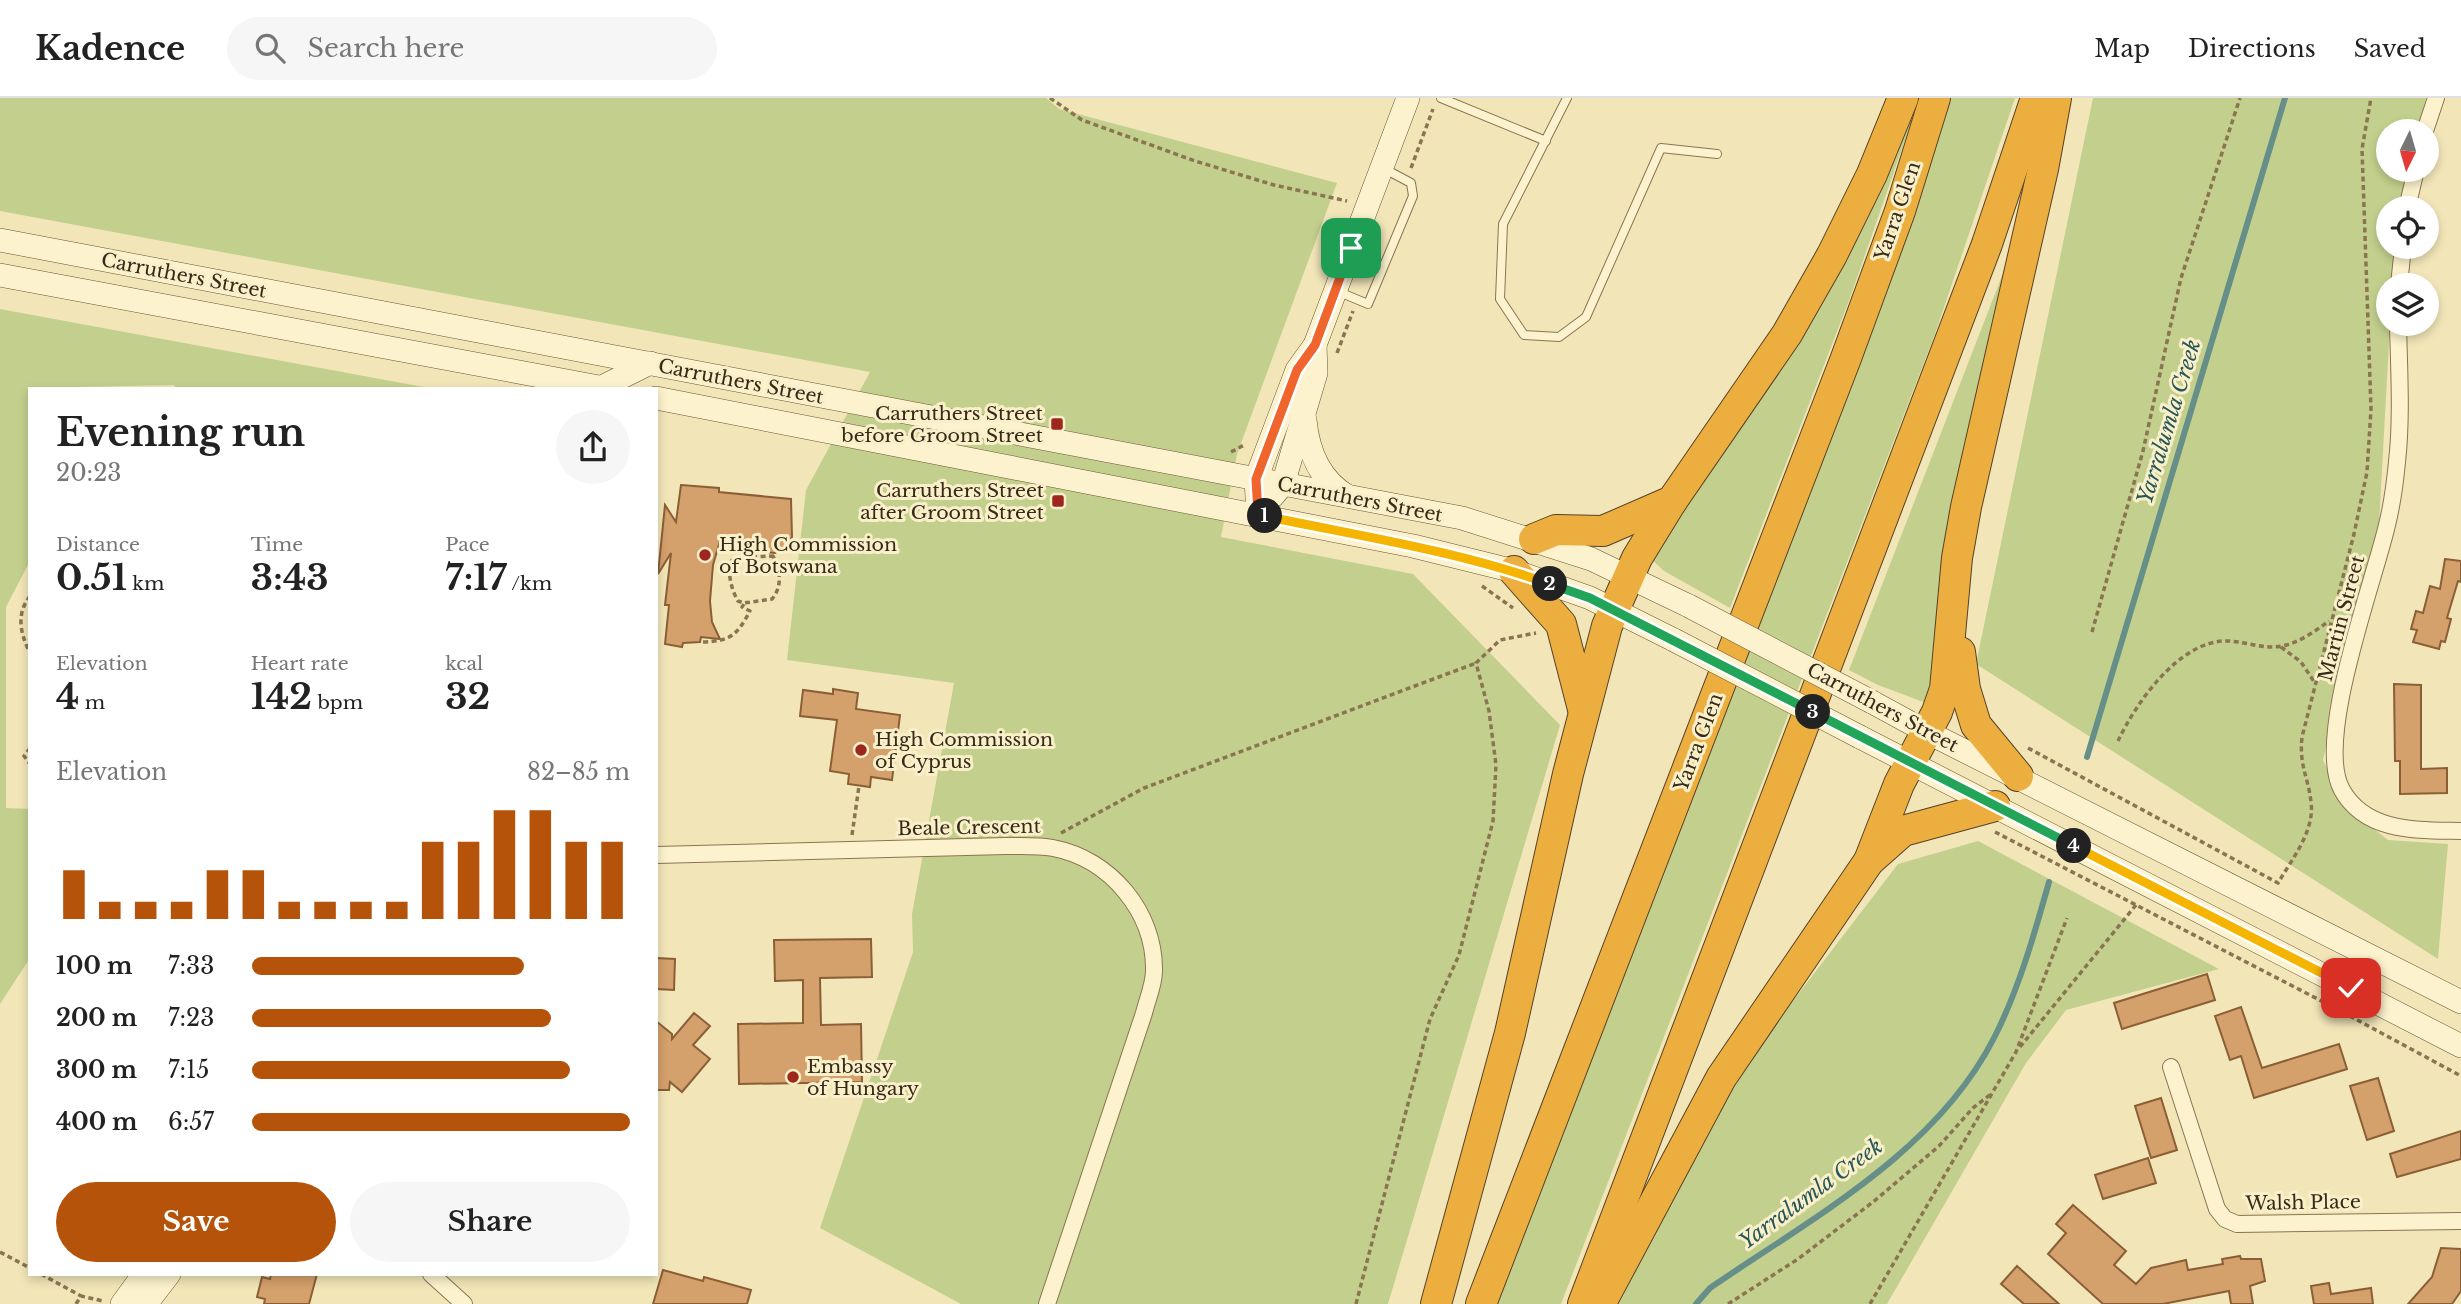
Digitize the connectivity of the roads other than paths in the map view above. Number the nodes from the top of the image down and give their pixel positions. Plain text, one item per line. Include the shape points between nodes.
1 (1408, 98) edge
2 (1439, 98) edge
3 (1567, 98) edge
4 (1903, 98) edge
5 (1935, 98) edge
6 (2036, 98) edge
7 (2056, 98) edge
8 (2436, 98) edge
9 (2430, 119) edge
10 (1546, 141) junction
11 (1717, 154) dead end
12 (1381, 166) junction
13 (0, 240) edge
14 (0, 275) edge
15 (1336, 291) junction
16 (2398, 336) edge
17 (1315, 345) junction
18 (566, 347) junction
19 (650, 363) junction
20 (522, 373) junction
21 (543, 387) edge
22 (597, 387) edge
23 (601, 387) edge
24 (604, 387) edge
25 (664, 402) edge
26 (1304, 413) junction
27 (1256, 479) junction
28 (1283, 484) junction
29 (1348, 496) junction
30 (1672, 501) junction
31 (1258, 514) junction
32 (1534, 539) junction
33 (1514, 571) junction
34 (1628, 577) junction
35 (1954, 607) junction
36 (1614, 610) junction
37 (1583, 709) junction
38 (1927, 732) junction
39 (1911, 763) junction
40 (2018, 776) junction
41 (1993, 818) junction
42 (2461, 831) edge
43 (658, 855) edge
44 (1869, 861) junction
45 (2461, 1002) edge
46 (2461, 1046) edge
47 (2171, 1067) dead end
48 (2461, 1221) edge
49 (143, 1276) edge
50 (167, 1276) edge
51 (433, 1276) edge
52 (122, 1304) edge
53 (146, 1304) edge
54 (464, 1304) edge
55 (1047, 1304) edge
56 (1436, 1304) edge
57 (1481, 1304) edge
58 (1583, 1304) edge
59 (1600, 1304) edge

1 - 12 main road
2 - 10 lane
3 - 10 lane
4 - 30 highway via 1832,255 1787,334
5 - 57 highway, Yarra Glen via 1846,358
6 - 58 highway via 1987,244
7 - 35 highway via 1966,507
8 - 9 street
10 - 11 lane via 1503,224 1500,299 1524,335 1559,337 1586,317 1661,148
12 - 15 main road
12 - 15 lane via 1411,183 1413,196 1368,304
13 - 18 main road, Carruthers Street
14 - 20 main road, Carruthers Street
15 - 17 main road
16 - 42 street, Martin Street via 2397,462 2387,525 2348,663 2335,758 2341,789 2362,813 2393,828
17 - 26 main road via 1316,373
17 - 27 main road via 1297,370
18 - 19 main road, Carruthers Street
18 - 23 main road
19 - 24 main road
19 - 27 main road, Carruthers Street
20 - 21 main road
20 - 22 main road, Carruthers Street
25 - 31 main road, Carruthers Street
26 - 28 main road
26 - 29 main road via 1307,436 1321,471 1330,486
27 - 28 main road, Carruthers Street
27 - 31 main road
28 - 29 main road, Carruthers Street
28 - 31 main road
29 - 32 main road, Carruthers Street via 1462,518
30 - 32 highway via 1602,531 1556,530
30 - 34 highway
31 - 33 main road, Carruthers Street
32 - 34 main road, Carruthers Street
33 - 36 main road, Carruthers Street
33 - 37 highway via 1561,624
34 - 36 highway
34 - 38 main road, Carruthers Street, bridge
35 - 38 highway via 1945,689
35 - 40 highway via 1965,689 1976,725
36 - 37 highway
36 - 39 main road, Carruthers Street, bridge
37 - 56 highway via 1510,1033
38 - 39 highway
38 - 40 main road, Carruthers Street
39 - 41 main road, Carruthers Street
39 - 44 highway
40 - 45 main road, Carruthers Street
41 - 44 highway via 1903,831
41 - 46 main road, Carruthers Street
43 - 55 street, Beale Crescent via 1034,847 1082,857 1112,876 1137,908 1151,938 1154,973
44 - 59 highway via 1721,1078
47 - 48 street, Walsh Place via 2217,1209 2225,1219 2237,1224
49 - 52 main road
50 - 53 main road
51 - 54 street

